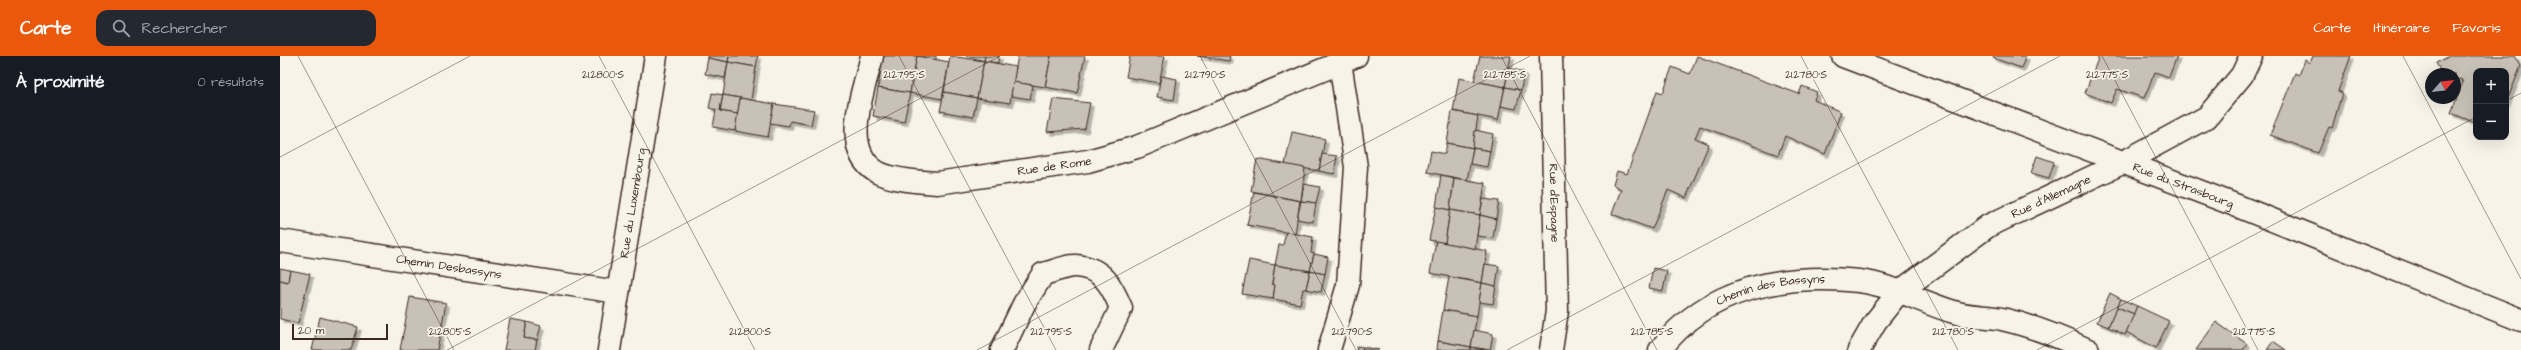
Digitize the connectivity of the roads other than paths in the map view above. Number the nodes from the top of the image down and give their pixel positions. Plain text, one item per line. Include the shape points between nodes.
1 (656, 56) edge
2 (872, 56) edge
3 (1551, 56) edge
4 (1843, 56) edge
5 (2251, 56) edge
6 (1348, 59) edge
7 (1882, 63) edge
8 (2122, 163) junction
9 (280, 241) edge
10 (618, 292) junction
11 (1899, 292) junction
12 (2521, 320) edge
13 (609, 350) edge
14 (1002, 350) edge
15 (1101, 350) edge
16 (1329, 350) edge
17 (1551, 350) edge
18 (1660, 350) edge
19 (1858, 350) edge
20 (2088, 350) edge

1 - 10 street, Rue du Luxembourg
2 - 6 street, Rue de Rome via 857,125 856,145 862,158 878,172 916,182 937,183 1088,161 1137,147
3 - 17 street, Rue d'Espagne via 1557,311
4 - 7 street, Rue du Strasbourg
5 - 8 street, Rue d'Allemagne via 2242,75 2207,117
6 - 16 street, Rue de Rome via 1356,167 1348,285
7 - 8 street, Rue du Strasbourg
8 - 11 street, Rue d'Allemagne via 1988,226
8 - 12 street, Rue du Strasbourg via 2230,203
9 - 10 street, Chemin Desbassyns
10 - 13 street, Rue du Luxembourg
11 - 18 street, Chemin des Bassyns via 1860,281 1801,279 1746,289 1700,310 1668,339
11 - 19 street, Rue d'Allemagne via 1875,322
11 - 20 street via 1955,313 2002,319 2047,331
14 - 15 street via 1024,304 1043,274 1076,266 1097,272 1111,285 1121,308

